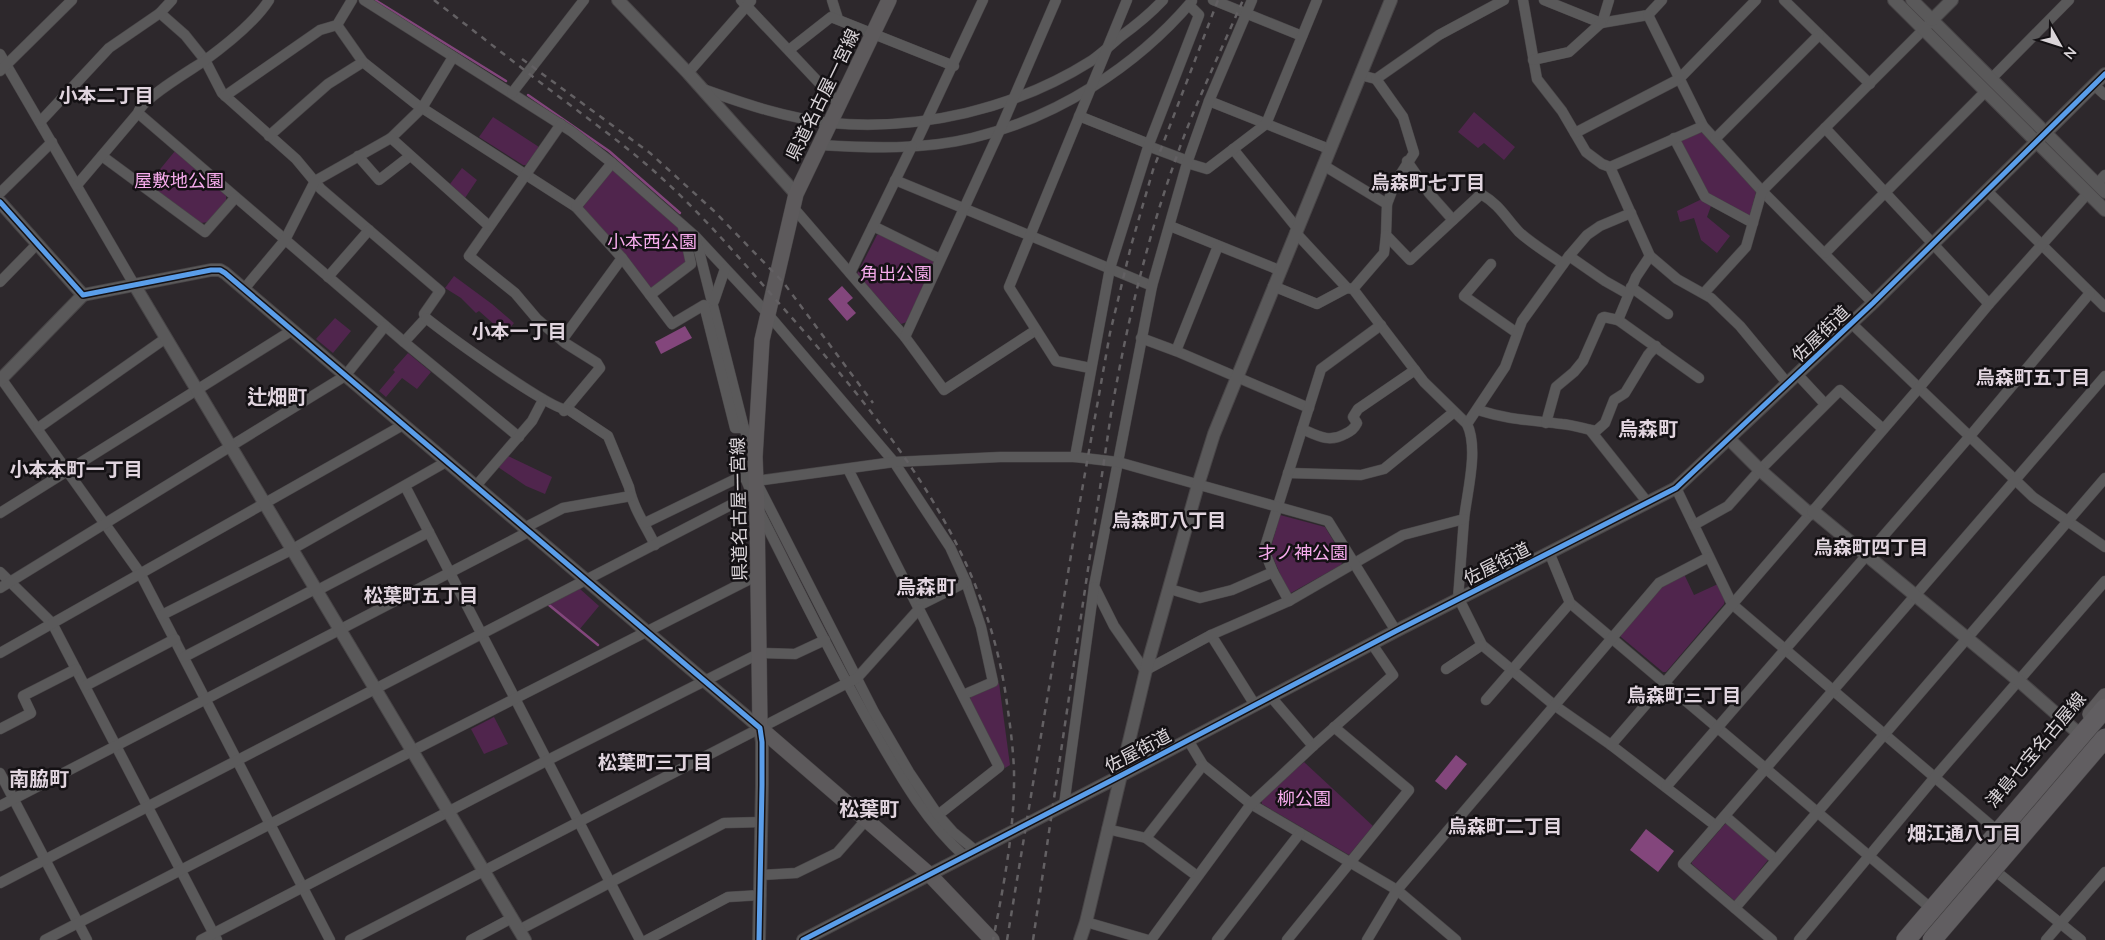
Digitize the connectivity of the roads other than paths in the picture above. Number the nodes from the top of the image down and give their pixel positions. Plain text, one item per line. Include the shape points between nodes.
1 (72, 0) edge
2 (172, 0) edge
3 (269, 0) edge
4 (352, 0) edge
5 (364, 0) edge
6 (584, 0) edge
7 (618, 0) edge
8 (832, 0) edge
9 (889, 0) edge
10 (983, 0) edge
11 (1056, 0) edge
12 (1127, 0) edge
13 (1163, 0) edge
14 (1213, 0) edge
15 (1252, 0) edge
16 (1317, 0) edge
17 (1391, 0) edge
18 (1504, 0) edge
19 (1523, 0) edge
20 (1544, 0) edge
21 (1609, 0) edge
22 (1662, 0) edge
23 (1756, 0) edge
24 (1784, 0) edge
25 (1894, 0) edge
26 (1912, 0) edge
27 (1952, 0) edge
28 (2069, 0) edge
29 (746, 1) edge
30 (1191, 2) edge
31 (160, 13) junction
32 (1246, 14) junction
33 (1648, 15) junction
34 (838, 19) junction
35 (1601, 24) junction
36 (338, 25) junction
37 (1928, 25) junction
38 (873, 34) junction
39 (1819, 35) junction
40 (1302, 36) junction
41 (1107, 48) junction
42 (789, 50) junction
43 (0, 54) edge
44 (453, 57) junction
45 (205, 60) junction
46 (1533, 60) junction
47 (363, 62) junction
48 (954, 66) junction
49 (3, 68) edge
50 (688, 73) junction
51 (2105, 74) edge
52 (1360, 75) junction
53 (1679, 78) junction
54 (1376, 79) junction
55 (1991, 79) junction
56 (1870, 84) junction
57 (2094, 85) junction
58 (1092, 86) junction
59 (701, 88) junction
60 (1985, 92) junction
61 (512, 93) junction
62 (2105, 95) edge
63 (225, 96) junction
64 (1013, 98) junction
65 (1209, 101) junction
66 (840, 105) junction
67 (422, 108) junction
68 (138, 113) junction
69 (1080, 116) junction
70 (928, 120) junction
71 (40, 122) junction
72 (831, 123) junction
73 (561, 124) junction
74 (1266, 124) junction
75 (1702, 126) junction
76 (1825, 128) junction
77 (1000, 130) junction
78 (1575, 133) junction
79 (270, 136) junction
80 (391, 138) junction
81 (1674, 138) junction
82 (2042, 138) junction
83 (1715, 139) junction
84 (52, 142) junction
85 (820, 145) junction
86 (1148, 145) junction
87 (914, 146) junction
88 (1233, 149) junction
89 (1329, 149) junction
90 (102, 156) junction
91 (358, 156) junction
92 (410, 156) junction
93 (1407, 161) junction
94 (1187, 162) junction
95 (612, 163) junction
96 (1323, 165) junction
97 (1610, 167) junction
98 (526, 174) junction
99 (315, 180) junction
100 (895, 180) junction
101 (77, 185) junction
102 (2099, 186) edge
103 (1762, 191) junction
104 (1987, 191) junction
105 (0, 193) edge
106 (1886, 193) junction
107 (235, 198) junction
108 (794, 200) junction
109 (0, 202) edge
110 (1387, 204) junction
111 (576, 207) junction
112 (962, 209) junction
113 (2105, 210) edge
114 (1630, 213) junction
115 (1453, 220) junction
116 (1753, 224) junction
117 (489, 226) junction
118 (683, 226) junction
119 (873, 226) junction
120 (1170, 226) junction
121 (369, 230) junction
122 (1296, 230) junction
123 (1386, 235) junction
124 (1030, 236) junction
125 (696, 237) junction
126 (284, 240) junction
127 (37, 244) junction
128 (1932, 244) junction
129 (2042, 245) junction
130 (1218, 246) junction
131 (1825, 254) junction
132 (1650, 256) junction
133 (622, 258) junction
134 (940, 259) junction
135 (1566, 260) junction
136 (1491, 264) dead end
137 (725, 268) junction
138 (1110, 268) junction
139 (1279, 270) junction
140 (850, 274) junction
141 (328, 277) junction
142 (0, 282) edge
143 (135, 286) junction
144 (1152, 286) junction
145 (1273, 286) junction
146 (1350, 288) junction
147 (244, 289) junction
148 (1630, 291) junction
149 (1704, 293) junction
150 (2090, 293) junction
151 (83, 295) junction
152 (650, 295) junction
153 (714, 302) junction
154 (1872, 303) junction
155 (1989, 304) junction
156 (2105, 307) edge
157 (767, 313) junction
158 (1668, 314) dead end
159 (426, 318) junction
160 (1618, 320) junction
161 (1851, 323) junction
162 (1381, 325) junction
163 (385, 326) junction
164 (1036, 330) junction
165 (291, 331) junction
166 (1517, 333) junction
167 (905, 337) junction
168 (166, 338) junction
169 (1141, 338) junction
170 (562, 340) junction
171 (404, 342) junction
172 (1656, 346) junction
173 (1176, 351) junction
174 (1090, 368) junction
175 (1415, 370) junction
176 (1798, 375) junction
177 (345, 376) junction
178 (2105, 376) edge
179 (1237, 377) junction
180 (0, 378) edge
181 (1699, 378) dead end
182 (1788, 384) junction
183 (1919, 388) junction
184 (197, 391) junction
185 (544, 400) junction
186 (1825, 404) junction
187 (1309, 408) junction
188 (564, 410) junction
189 (1478, 410) junction
190 (1454, 412) junction
191 (1546, 423) junction
192 (403, 424) junction
193 (1467, 424) junction
194 (38, 428) junction
195 (744, 428) junction
196 (1302, 429) junction
197 (1883, 429) junction
198 (1590, 430) junction
199 (1970, 436) junction
200 (518, 437) junction
201 (1730, 439) junction
202 (230, 447) junction
203 (755, 457) junction
204 (1075, 457) junction
205 (446, 462) junction
206 (894, 462) junction
207 (1118, 462) junction
208 (848, 469) junction
209 (1760, 470) junction
210 (68, 472) junction
211 (1288, 474) junction
212 (2105, 478) edge
213 (2016, 481) junction
214 (1198, 484) junction
215 (405, 486) junction
216 (475, 487) junction
217 (1676, 488) junction
218 (755, 494) junction
219 (631, 496) junction
220 (1648, 503) junction
221 (264, 504) junction
222 (1278, 507) junction
223 (0, 513) edge
224 (1812, 513) junction
225 (1464, 519) junction
226 (645, 522) junction
227 (2068, 522) junction
228 (106, 523) junction
229 (1694, 524) junction
230 (428, 532) junction
231 (528, 532) junction
232 (656, 545) junction
233 (2105, 547) edge
234 (291, 550) junction
235 (1549, 552) junction
236 (1866, 555) junction
237 (1709, 557) junction
238 (1355, 563) junction
239 (0, 572) edge
240 (1273, 572) junction
241 (140, 573) junction
242 (450, 574) junction
243 (758, 575) junction
244 (586, 581) junction
245 (2105, 581) edge
246 (11, 582) junction
247 (966, 582) junction
248 (1094, 586) junction
249 (0, 588) edge
250 (1170, 589) junction
251 (316, 590) junction
252 (1915, 596) junction
253 (1459, 599) junction
254 (1289, 601) junction
255 (1570, 602) junction
256 (1732, 604) junction
257 (918, 608) junction
258 (162, 616) junction
259 (52, 623) junction
260 (1396, 630) junction
261 (341, 631) junction
262 (646, 633) junction
263 (481, 634) junction
264 (1211, 635) junction
265 (1966, 638) junction
266 (175, 639) junction
267 (1613, 639) junction
268 (825, 640) junction
269 (1372, 644) junction
270 (1482, 644) junction
271 (1785, 649) junction
272 (0, 652) edge
273 (760, 653) junction
274 (184, 657) junction
275 (76, 669) junction
276 (1446, 669) dead end
277 (1512, 670) junction
278 (1146, 671) junction
279 (857, 678) junction
280 (704, 680) junction
281 (2019, 681) junction
282 (1665, 683) junction
283 (847, 684) junction
284 (85, 686) junction
285 (376, 689) junction
286 (1834, 691) junction
287 (963, 695) junction
288 (2105, 696) edge
289 (1271, 697) junction
290 (514, 699) junction
291 (206, 700) junction
292 (1486, 700) dead end
293 (1255, 705) junction
294 (1554, 705) junction
295 (2105, 708) edge
296 (2105, 722) edge
297 (1334, 727) junction
298 (1718, 727) junction
299 (760, 728) junction
300 (0, 729) edge
301 (1885, 734) junction
302 (2074, 739) junction
303 (1188, 740) junction
304 (1611, 745) junction
305 (1313, 746) junction
306 (116, 747) junction
307 (2104, 749) edge
308 (412, 751) junction
309 (238, 761) junction
310 (546, 761) junction
311 (1203, 765) junction
312 (1766, 769) junction
313 (0, 773) edge
314 (1120, 776) junction
315 (1935, 777) junction
316 (1666, 787) junction
317 (14, 799) junction
318 (1251, 804) junction
319 (1064, 805) junction
320 (0, 806) edge
321 (147, 807) junction
322 (448, 812) junction
323 (1818, 812) junction
324 (938, 815) junction
325 (1725, 816) junction
326 (866, 820) junction
327 (577, 822) junction
328 (762, 822) junction
329 (271, 824) junction
330 (1716, 826) junction
331 (1994, 828) junction
332 (1107, 829) junction
333 (1300, 832) junction
334 (1146, 838) junction
335 (976, 850) junction
336 (1870, 856) junction
337 (964, 857) junction
338 (46, 860) junction
339 (1776, 860) junction
340 (1350, 862) junction
341 (180, 870) junction
342 (483, 871) junction
343 (2105, 872) edge
344 (1998, 873) junction
345 (761, 875) junction
346 (930, 875) junction
347 (1197, 876) junction
348 (0, 883) edge
349 (610, 883) junction
350 (303, 887) junction
351 (1397, 890) junction
352 (761, 895) junction
353 (1927, 905) junction
354 (1735, 908) junction
355 (1963, 915) junction
356 (512, 918) junction
357 (1086, 922) junction
358 (78, 923) junction
359 (2061, 924) junction
360 (522, 935) edge
361 (1444, 936) edge
362 (215, 937) edge
363 (1083, 939) edge
364 (45, 940) edge
365 (86, 940) edge
366 (201, 940) edge
367 (330, 940) edge
368 (350, 940) edge
369 (470, 940) edge
370 (640, 940) edge
371 (647, 940) edge
372 (759, 940) edge
373 (803, 940) edge
374 (992, 940) edge
375 (1149, 940) edge
376 (1217, 940) edge
377 (1287, 940) edge
378 (1368, 940) edge
379 (1456, 940) edge
380 (1772, 940) edge
381 (1799, 940) edge
382 (1897, 940) edge
383 (1906, 940) edge
384 (1919, 940) edge
385 (1932, 940) edge
386 (1941, 940) edge
387 (2046, 940) edge
388 (2081, 940) edge

1 - 49 street
2 - 31 street
3 - 45 street via 262,13
4 - 36 street
5 - 44 street
6 - 61 street
7 - 50 street
8 - 34 street
9 - 38 main road, 県道名古屋一宮線
10 - 48 street
11 - 64 street
12 - 41 street
13 - 41 street
14 - 32 street
15 - 32 street
16 - 40 street
17 - 52 street
18 - 54 street via 1439,35
19 - 46 street
20 - 35 street
21 - 35 street
22 - 33 street
23 - 53 street
24 - 39 street
25 - 37 street
26 - 37 street
27 - 37 street
28 - 55 street
29 - 42 street
29 - 50 street
30 - 58 street via 1148,46
30 - 86 street via 1199,15
31 - 45 street
31 - 71 street via 109,48
32 - 40 street
32 - 65 street
33 - 35 street
33 - 53 street
34 - 38 street
34 - 42 street via 832,16
35 - 46 street via 1569,52
36 - 47 street
36 - 63 street via 320,30
37 - 55 street
37 - 56 street
37 - 60 street
38 - 48 street
38 - 66 main road, 県道名古屋一宮線
39 - 56 street
39 - 83 street
40 - 74 street
41 - 58 street
41 - 64 street via 1044,87
42 - 66 street
43 - 49 street
44 - 61 street
44 - 67 street
45 - 63 street
45 - 68 street via 144,102
46 - 78 street via 1537,79
47 - 67 street
47 - 79 street via 328,84
48 - 70 street
49 - 71 street
50 - 59 street
51 - 57 street, 佐屋街道
52 - 54 street
52 - 89 street
53 - 75 street
53 - 78 street
54 - 93 street via 1403,117 1414,153
55 - 82 street
56 - 76 street
57 - 62 street
57 - 82 street, 佐屋街道
58 - 69 street
58 - 77 street via 1059,106
59 - 72 street via 755,108
59 - 108 street
60 - 82 street
60 - 106 street
61 - 73 street
63 - 79 street
64 - 70 street via 960,115
64 - 77 street
65 - 74 street
65 - 94 street
66 - 72 main road, 県道名古屋一宮線
67 - 80 street
67 - 98 street
68 - 90 street
68 - 107 street
69 - 86 street
69 - 124 street
70 - 72 street via 875,125
70 - 87 street
71 - 84 street
72 - 85 main road, 県道名古屋一宮線
73 - 95 street
73 - 98 street
74 - 88 street
74 - 89 street
75 - 81 street
75 - 83 street
76 - 103 street
76 - 106 street
77 - 87 street
77 - 112 street
78 - 97 street via 1586,152
79 - 99 street
80 - 91 street
80 - 92 street
81 - 97 street
81 - 116 street via 1705,197
82 - 102 street
82 - 104 street, 佐屋街道
83 - 103 street
84 - 101 street
84 - 105 street
85 - 87 street via 859,148
85 - 108 main road, 県道名古屋一宮線
86 - 94 street
86 - 138 street
87 - 100 street
88 - 94 street via 1207,169
88 - 122 street
89 - 96 street
90 - 101 street
90 - 107 street via 205,232
91 - 92 street via 380,180
91 - 99 street
92 - 117 street
93 - 110 street
93 - 115 street
94 - 120 street
95 - 111 street
95 - 118 street
96 - 110 street
96 - 122 street
97 - 114 street
98 - 111 street
98 - 117 street
99 - 121 street via 321,189
99 - 126 street
100 - 112 street
100 - 119 street
101 - 143 street
102 - 113 street
102 - 129 street
103 - 116 street
103 - 131 street
104 - 128 street, 佐屋街道
104 - 129 street
106 - 128 street
106 - 131 street
107 - 126 street
108 - 140 street
108 - 157 main road, 県道名古屋一宮線
109 - 127 street
110 - 123 street
111 - 133 street
112 - 124 street
112 - 134 street
114 - 132 street
114 - 135 street via 1587,235
115 - 123 street via 1410,260
115 - 135 street via 1481,194 1503,210 1520,233
116 - 149 street via 1746,247
117 - 170 street via 468,256 514,293
118 - 125 street
118 - 152 street via 691,264
119 - 134 street
119 - 140 street
120 - 130 street
120 - 144 street
121 - 141 street
121 - 159 street via 440,291 424,314
122 - 139 street
122 - 146 street
123 - 146 street via 1384,253
124 - 138 street
124 - 164 street via 1009,287
125 - 137 street
125 - 153 street
126 - 141 street
126 - 147 street
127 - 142 street
127 - 151 street
128 - 154 street, 佐屋街道
128 - 155 street
129 - 150 street
129 - 155 street
130 - 139 street
130 - 173 street
131 - 154 street
132 - 148 street
132 - 149 street via 1677,280
133 - 152 street
133 - 170 street
134 - 167 street
135 - 148 street
135 - 166 street via 1527,313
136 - 166 street via 1464,296
137 - 153 street
137 - 157 street
138 - 144 street
138 - 174 street
139 - 145 street
140 - 167 street
141 - 163 street
143 - 147 street via 220,270
143 - 151 street
143 - 168 street
144 - 169 street
145 - 146 street via 1317,304
145 - 179 street
146 - 162 street
147 - 165 street
148 - 158 street
148 - 160 street
149 - 182 street via 1740,326
150 - 156 street
150 - 199 street
151 - 180 street
152 - 195 street via 672,324 704,305 735,428
153 - 195 street
154 - 161 street, 佐屋街道
155 - 183 street
157 - 203 main road, 県道名古屋一宮線 via 762,340
157 - 206 street
159 - 171 street
159 - 185 street
160 - 172 street
160 - 191 street via 1602,318 1583,361 1556,387
161 - 176 street, 佐屋街道
161 - 183 street
162 - 175 street
162 - 187 street via 1321,369
163 - 171 street
163 - 177 street
164 - 167 street via 944,390
164 - 174 street via 1056,361
165 - 177 street
165 - 184 street
166 - 189 street via 1505,367
168 - 184 street
168 - 194 street
169 - 173 street
169 - 207 street
170 - 188 street via 600,368
171 - 200 street
172 - 181 street
172 - 198 street via 1625,393 1614,400 1601,428
173 - 179 street
174 - 204 street
175 - 190 street
175 - 196 street via 1358,409 1353,417 1357,423 1354,429 1342,436 1326,439
176 - 182 street, 佐屋街道
176 - 186 street
177 - 192 street
177 - 202 street
178 - 213 street
179 - 187 street
179 - 214 street
180 - 194 street
182 - 201 street, 佐屋街道
183 - 197 street
183 - 199 street
184 - 202 street
184 - 210 street
185 - 188 street
185 - 200 street
186 - 197 street via 1840,390
186 - 209 street
187 - 196 street
188 - 219 street via 569,410 608,436
189 - 191 street via 1501,418
189 - 193 street
190 - 193 street
190 - 211 street via 1384,469 1361,475
191 - 198 street
192 - 205 street
192 - 221 street
193 - 225 street via 1471,432 1472,453
194 - 210 street
195 - 203 street
196 - 211 street
197 - 224 street
198 - 220 street
199 - 213 street
199 - 236 street
200 - 216 street
201 - 209 street
201 - 217 street, 佐屋街道
202 - 221 street
202 - 228 street
203 - 218 main road, 県道名古屋一宮線
204 - 206 street
204 - 207 street
205 - 215 street
205 - 216 street
206 - 208 street
206 - 247 street via 950,547
207 - 214 street
207 - 248 street
208 - 218 street
208 - 257 street
209 - 224 street
209 - 229 street via 1728,506
210 - 223 street
210 - 228 street
211 - 222 street
212 - 227 street
213 - 227 street
213 - 252 street
214 - 222 street
214 - 250 street
215 - 230 street
215 - 234 street
216 - 231 street
217 - 220 street, 佐屋街道
217 - 229 street
218 - 226 street via 744,475
218 - 232 street
218 - 243 main road, 県道名古屋一宮線
218 - 268 street
218 - 279 street
219 - 226 street
219 - 231 street via 563,508 530,525
220 - 235 street, 佐屋街道
221 - 234 street
221 - 241 street
222 - 238 street via 1328,521
222 - 240 street via 1264,550
224 - 236 street
224 - 256 street
225 - 238 street via 1403,535
225 - 253 street
226 - 232 street
227 - 233 street
227 - 265 street
228 - 241 street
228 - 246 street
229 - 237 street
230 - 242 street
230 - 251 street
231 - 242 street
231 - 244 street
232 - 244 street
234 - 251 street
234 - 258 street
235 - 253 street, 佐屋街道
235 - 255 street
236 - 252 street
236 - 271 street
237 - 256 street
237 - 267 street via 1659,583
238 - 254 street
238 - 260 street
239 - 246 street
240 - 250 street via 1232,590 1200,598
240 - 254 street
241 - 258 street
241 - 259 street
242 - 261 street
242 - 263 street
243 - 262 street
243 - 273 main road, 県道名古屋一宮線
244 - 262 street
244 - 263 street
245 - 281 street
246 - 249 street
246 - 259 street
247 - 257 street
247 - 287 street via 981,627 993,682
248 - 278 street via 1114,626
248 - 319 street
250 - 278 street
251 - 261 street
251 - 274 street
252 - 265 street
252 - 286 street
253 - 260 street, 佐屋街道
253 - 270 street
254 - 264 street
255 - 267 street
255 - 277 street
256 - 271 street
256 - 282 street
257 - 279 street
257 - 287 street
258 - 266 street
259 - 272 street
259 - 275 street
260 - 269 street, 佐屋街道
261 - 285 street
261 - 291 street
262 - 280 street
262 - 290 street
263 - 285 street
263 - 290 street
264 - 278 street
264 - 293 street
265 - 281 street
265 - 301 street
266 - 274 street
266 - 284 street
267 - 282 street
267 - 294 street
268 - 273 street via 795,654
268 - 283 street
269 - 289 street, 佐屋街道
269 - 297 street via 1393,675
270 - 276 street
270 - 277 street
271 - 286 street
271 - 298 street
273 - 280 street
273 - 299 main road, 県道名古屋一宮線
274 - 291 street
275 - 284 street
275 - 300 street via 23,696 31,713
277 - 292 street
277 - 294 street
278 - 314 street
279 - 283 street
279 - 324 street via 909,772
280 - 299 street
280 - 310 street
281 - 302 street
281 - 315 street
282 - 298 street
282 - 304 street
283 - 299 street
283 - 337 street via 918,806
284 - 306 street
285 - 308 street
285 - 309 street
286 - 301 street
286 - 312 street
287 - 324 street via 999,767
288 - 302 main road, 津島七宝名古屋線
289 - 293 street, 佐屋街道
289 - 305 street
290 - 308 street
290 - 310 street
291 - 306 street
291 - 309 street
293 - 303 street, 佐屋街道
294 - 304 street
294 - 351 street
295 - 302 highway
296 - 355 highway via 1980,875
297 - 305 street
297 - 340 street via 1409,790
298 - 312 street
298 - 316 street
299 - 326 main road
299 - 327 street
299 - 328 street
301 - 315 street
301 - 323 street
302 - 331 main road, 津島七宝名古屋線
302 - 383 highway
302 - 384 highway via 2062,766
303 - 311 street
303 - 314 street, 佐屋街道
304 - 316 street
305 - 318 street
306 - 317 street
306 - 321 street
307 - 344 main road
307 - 385 highway, bridge
308 - 322 street
308 - 329 street
309 - 321 street
309 - 329 street
310 - 322 street
310 - 327 street
311 - 318 street
311 - 334 street
312 - 323 street
312 - 325 street
313 - 317 street
314 - 319 street, 佐屋街道
314 - 332 street
315 - 331 street
315 - 336 street
316 - 330 street
317 - 320 street
317 - 338 street
318 - 333 street
318 - 347 street
319 - 335 street, 佐屋街道
321 - 338 street
321 - 341 street
322 - 342 street
322 - 350 street
323 - 336 street
323 - 339 street
324 - 335 street
325 - 330 street
325 - 339 street
326 - 345 street via 837,853 796,873
326 - 346 main road
327 - 342 street
327 - 349 street
328 - 345 street
328 - 349 street via 724,823
329 - 341 street
329 - 350 street
330 - 354 street via 1683,864
331 - 353 main road, 津島七宝名古屋線
332 - 334 street
332 - 357 street
333 - 340 street
333 - 376 street
334 - 347 street
335 - 337 street, 佐屋街道
336 - 353 street
336 - 381 street
337 - 346 street, 佐屋街道
338 - 348 street
338 - 358 street
339 - 354 street
340 - 351 street
340 - 377 street
341 - 358 street
341 - 362 street
342 - 356 street
342 - 368 street
343 - 359 street
344 - 355 main road
344 - 359 street
345 - 352 street
346 - 373 street, 佐屋街道
346 - 374 main road
347 - 375 street
349 - 360 street
349 - 370 street
350 - 362 street
350 - 367 street
351 - 361 street
351 - 378 street
352 - 371 street via 728,897
352 - 372 street
353 - 382 main road, 津島七宝名古屋線
354 - 380 street
355 - 386 main road
356 - 360 street
356 - 369 street
357 - 363 street
357 - 375 street
358 - 364 street
358 - 365 street
359 - 387 street
359 - 388 street
361 - 379 street
362 - 366 street

